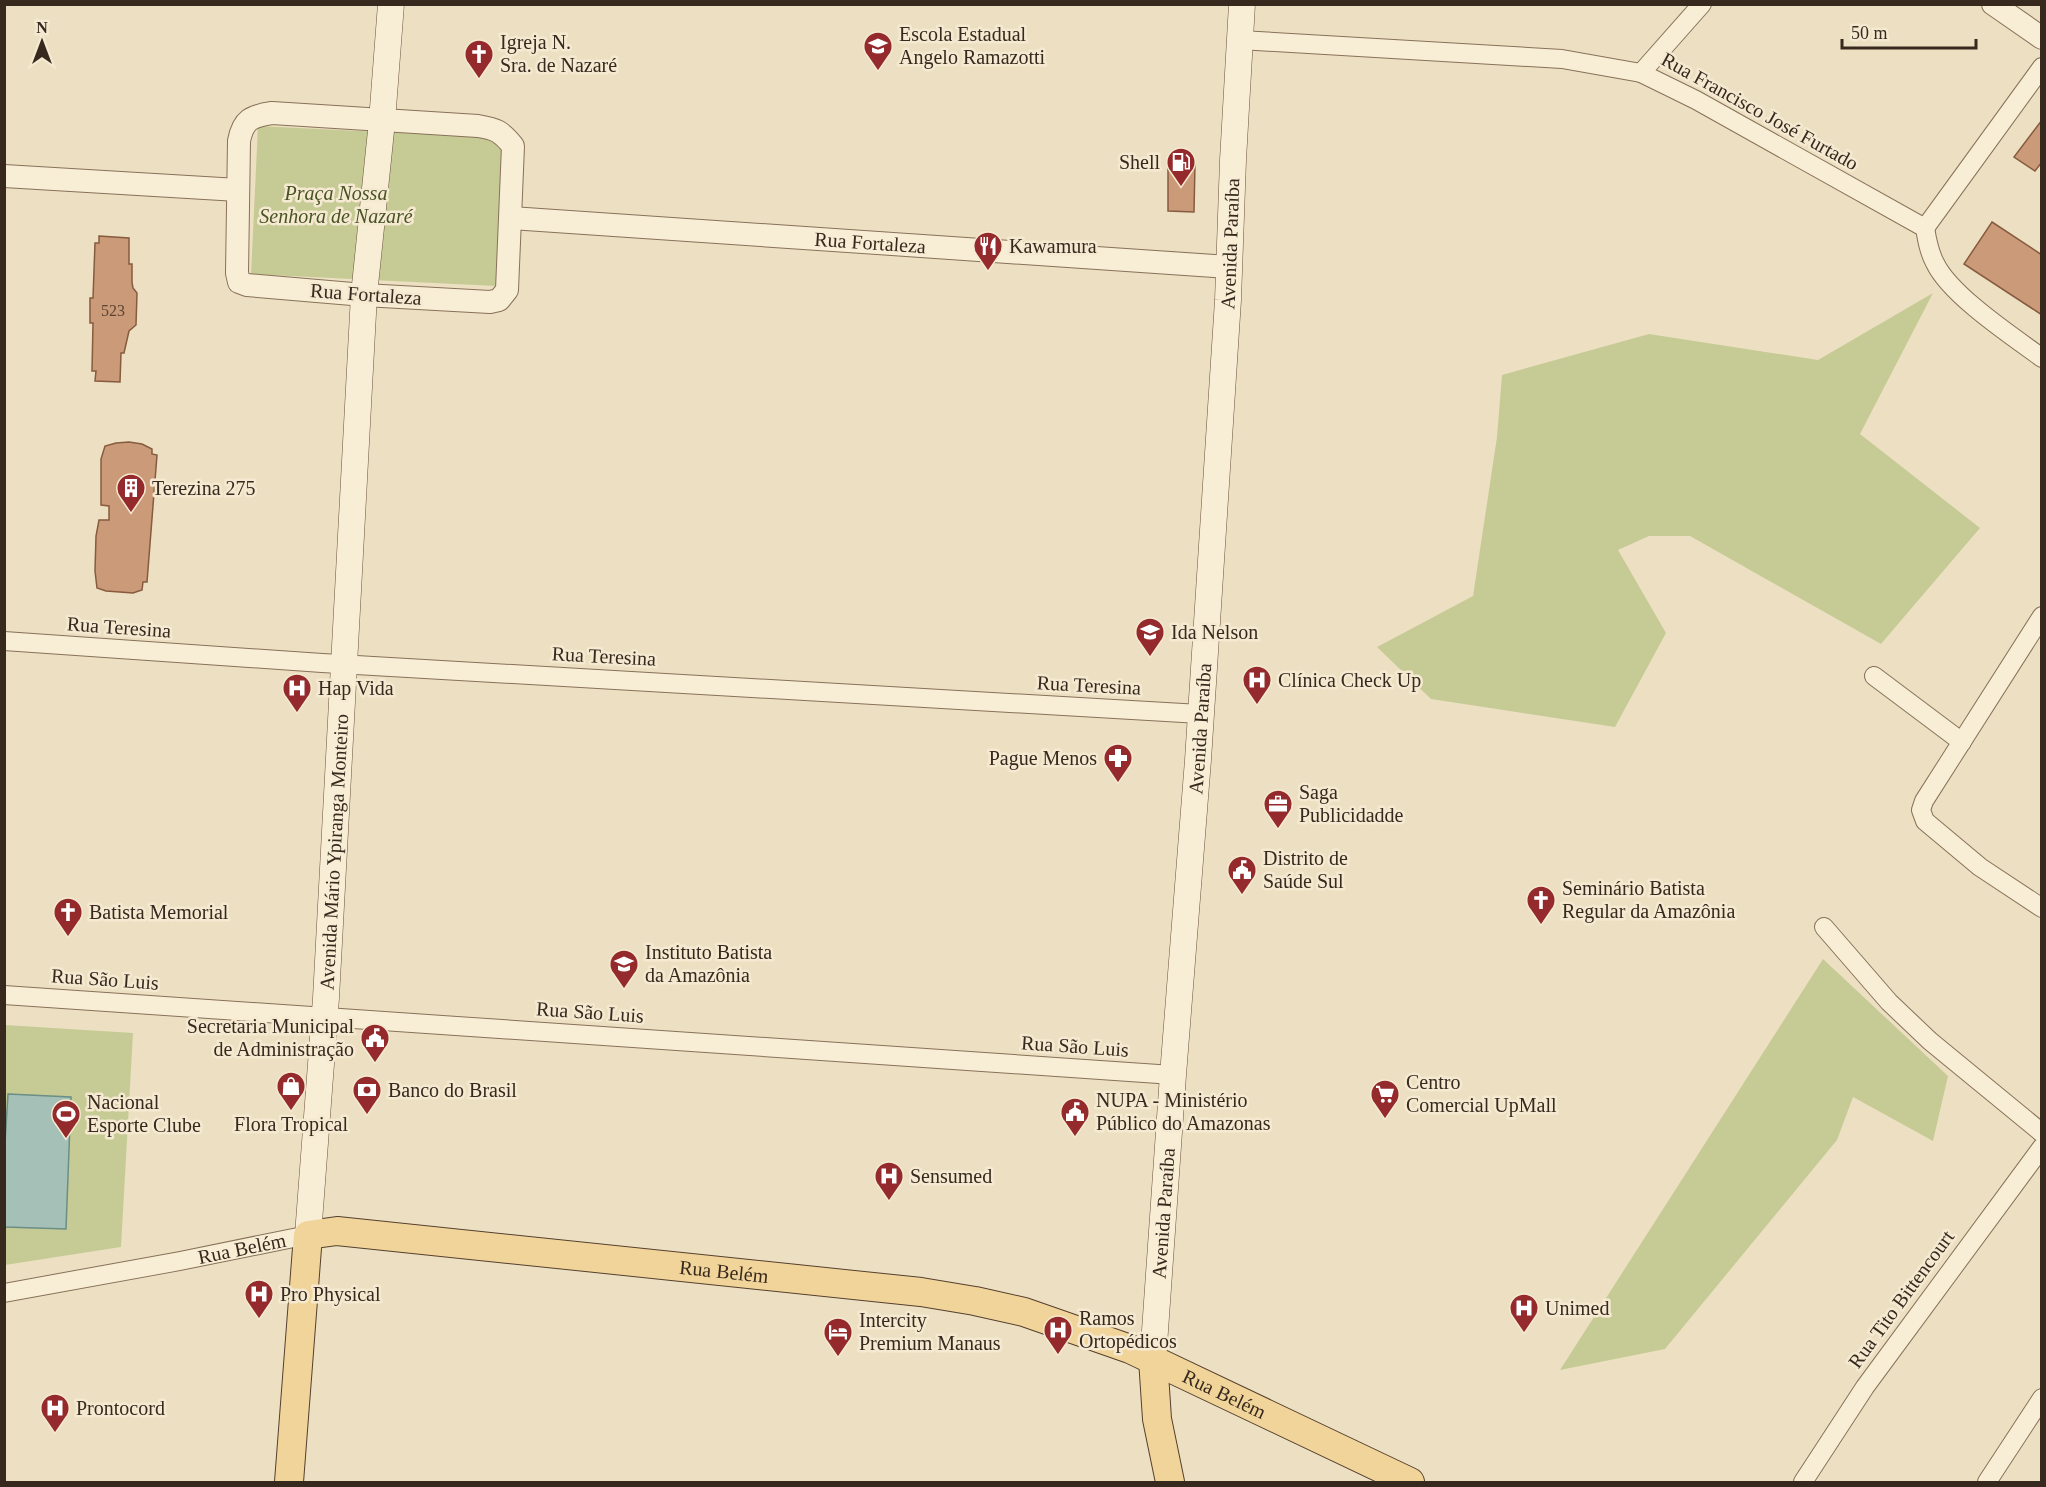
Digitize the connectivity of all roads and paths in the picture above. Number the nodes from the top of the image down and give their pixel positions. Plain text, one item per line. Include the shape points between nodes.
1 (391, 4) edge
2 (1242, 4) edge
3 (1702, 4) edge
4 (1993, 4) edge
5 (2042, 38) edge
6 (1240, 40) junction
7 (2042, 67) edge
8 (1641, 73) junction
9 (382, 121) junction
10 (4, 176) edge
11 (238, 190) junction
12 (511, 218) junction
13 (1925, 228) junction
14 (1229, 267) junction
15 (364, 295) junction
16 (2042, 358) edge
17 (2042, 616) edge
18 (4, 641) edge
19 (343, 664) junction
20 (1874, 676) dead end
21 (1200, 714) junction
22 (1962, 742) junction
23 (2042, 908) edge
24 (1824, 927) dead end
25 (4, 995) edge
26 (324, 1016) junction
27 (1173, 1075) junction
28 (2042, 1133) edge
29 (2039, 1156) edge
30 (308, 1235) junction
31 (4, 1293) edge
32 (1153, 1359) junction
33 (2042, 1398) edge
34 (289, 1482) edge
35 (1170, 1482) edge
36 (1410, 1482) edge
37 (1803, 1482) edge
38 (1987, 1482) edge

1 - 9 main road, Avenida Mário Ypiranga Monteiro
2 - 6 main road, Avenida Paraíba
3 - 8 street
4 - 5 street
6 - 8 street, Rua Francisco José Furtado via 1562,59
6 - 14 main road, Avenida Paraíba
7 - 13 street
8 - 13 street, Rua Francisco José Furtado
9 - 11 street, Rua Fortaleza via 258,115 242,129
9 - 12 street, Rua Fortaleza via 478,126 494,128 504,135 513,146
9 - 15 main road, Avenida Mário Ypiranga Monteiro
10 - 11 street
11 - 15 street, Rua Fortaleza via 239,282
12 - 14 street, Rua Fortaleza
12 - 15 street, Rua Fortaleza via 507,290 499,300
13 - 16 street via 1935,265 1950,285
14 - 21 main road, Avenida Paraíba
15 - 19 main road, Avenida Mário Ypiranga Monteiro
17 - 22 street
18 - 19 street, Rua Teresina
19 - 21 street, Rua Teresina
19 - 26 main road, Avenida Mário Ypiranga Monteiro
20 - 22 street
21 - 27 main road, Avenida Paraíba
22 - 23 street via 1924,801 1921,810 1925,821 1980,867
24 - 28 street via 1889,1002 1930,1041
25 - 26 street, Rua São Luis
26 - 27 street, Rua São Luis
26 - 30 main road, Avenida Mário Ypiranga Monteiro
27 - 32 main road, Avenida Paraíba
29 - 37 street, Rua Tito Bittencourt via 1865,1387
30 - 31 street, Rua Belém
30 - 32 main road, Rua Belém via 337,1231 921,1292 1024,1312
30 - 34 main road, Avenida Mário Ypiranga Monteiro
32 - 35 main road, Avenida Paraíba via 1157,1419
32 - 36 main road, Rua Belém
33 - 38 street

